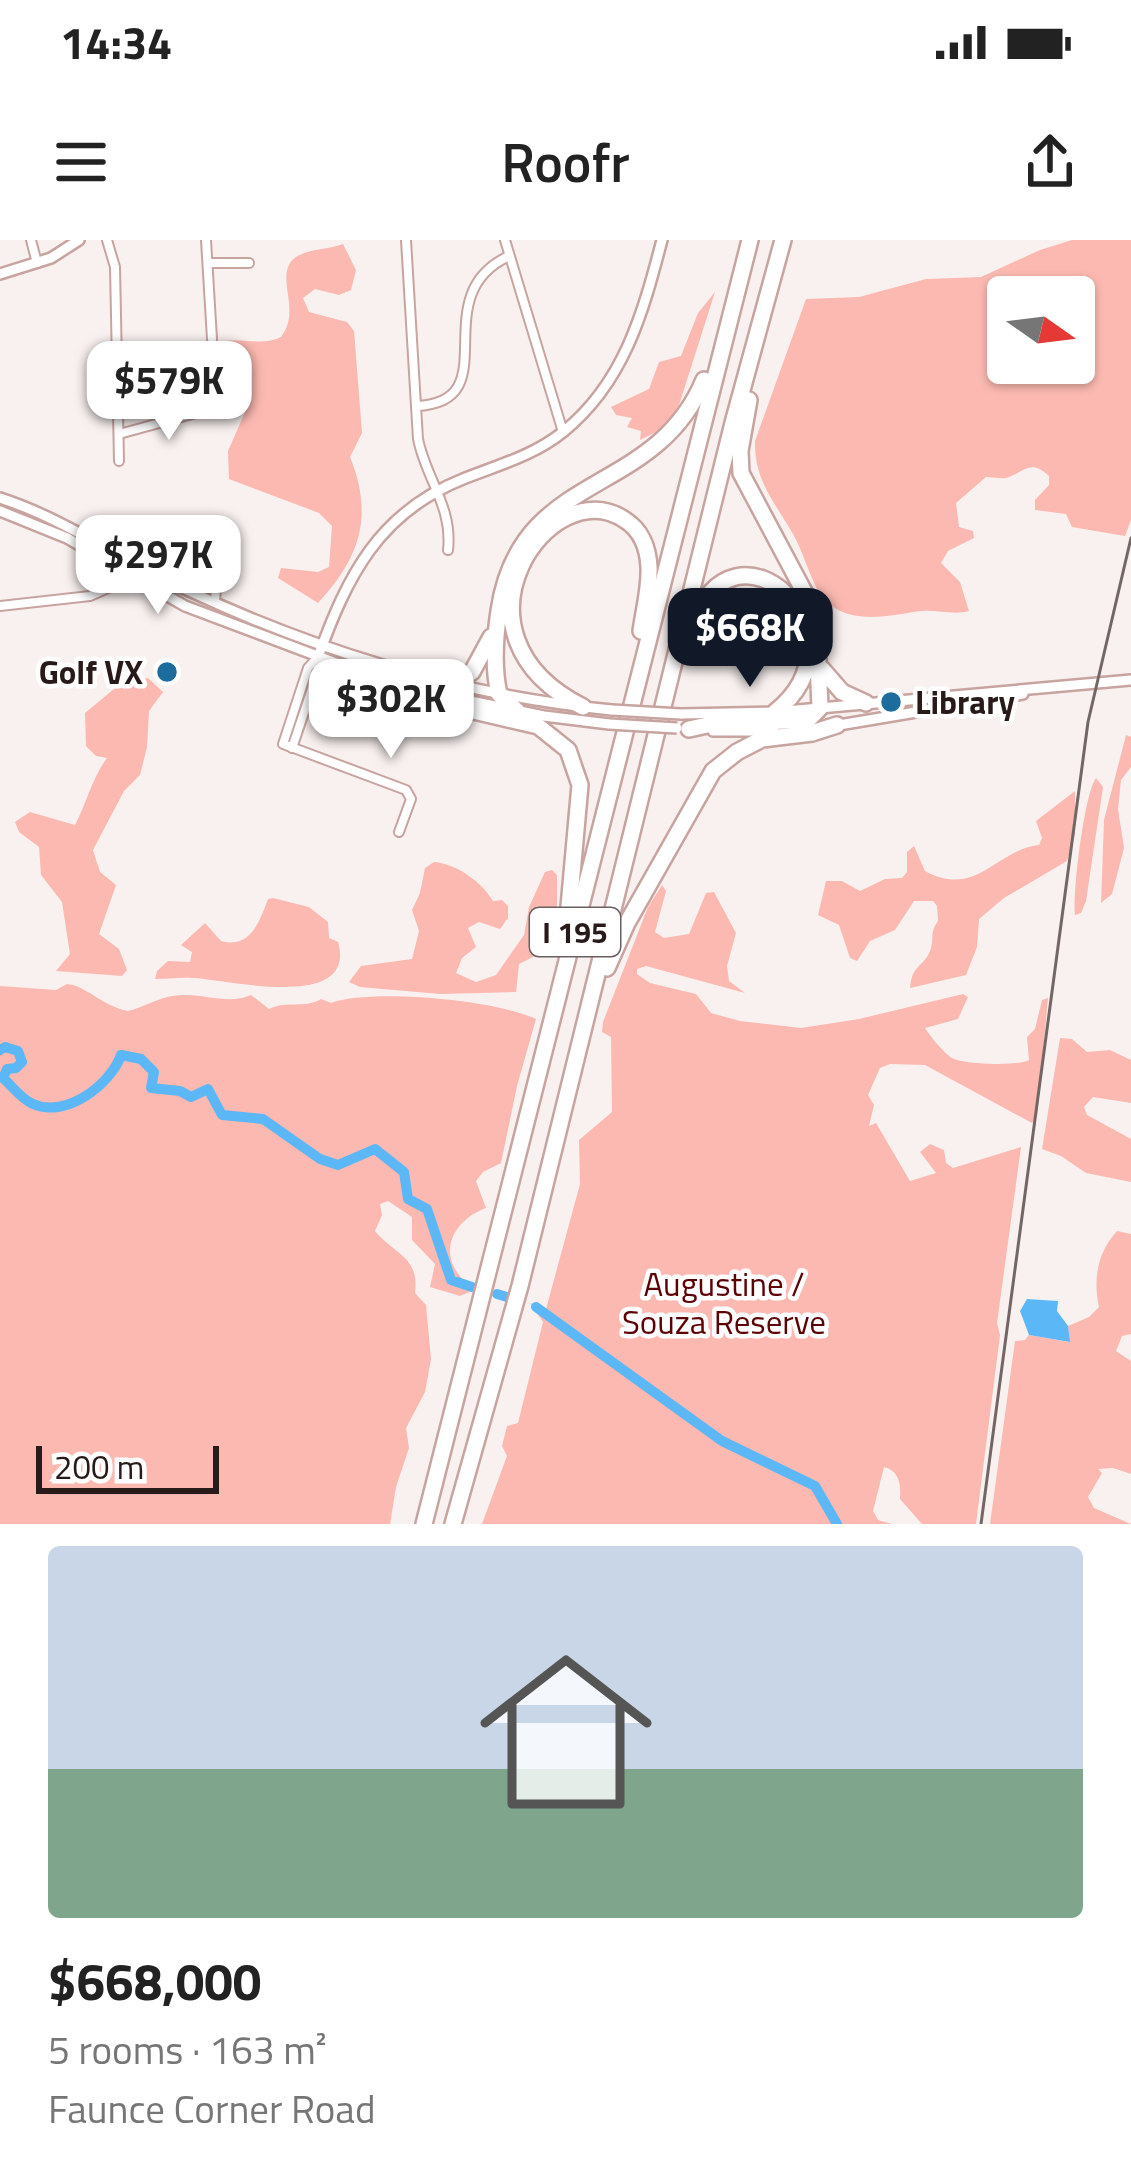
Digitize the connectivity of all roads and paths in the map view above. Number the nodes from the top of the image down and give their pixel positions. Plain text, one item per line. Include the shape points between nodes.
1 (31, 240) edge
2 (79, 240) edge
3 (107, 240) edge
4 (206, 240) edge
5 (406, 240) edge
6 (505, 240) edge
7 (662, 240) edge
8 (750, 240) edge
9 (783, 240) edge
10 (509, 256) junction
11 (37, 262) junction
12 (208, 263) junction
13 (249, 263) dead end
14 (0, 274) edge
15 (765, 302) junction
16 (212, 339) dead end
17 (723, 339) junction
18 (416, 406) junction
19 (207, 410) dead end
20 (562, 432) junction
21 (119, 434) junction
22 (118, 460) dead end
23 (437, 491) junction
24 (0, 498) edge
25 (0, 511) edge
26 (448, 550) dead end
27 (100, 556) junction
28 (218, 557) dead end
29 (134, 577) junction
30 (97, 593) junction
31 (215, 602) junction
32 (0, 606) edge
33 (498, 618) junction
34 (322, 644) junction
35 (318, 657) junction
36 (819, 664) junction
37 (1131, 680) edge
38 (451, 683) junction
39 (396, 686) junction
40 (668, 692) junction
41 (499, 694) junction
42 (632, 701) junction
43 (947, 702) junction
44 (866, 703) junction
45 (583, 707) junction
46 (820, 708) junction
47 (517, 711) junction
48 (775, 712) junction
49 (682, 724) junction
50 (837, 725) junction
51 (399, 832) dead end
52 (558, 1004) junction
53 (586, 1021) junction
54 (424, 1524) edge
55 (453, 1524) edge

1 - 11 street
2 - 11 main road
3 - 21 street via 115,267
4 - 12 street
5 - 18 street
6 - 10 street
7 - 20 main road via 626,355
8 - 17 highway, I 195
9 - 15 highway, I 195
10 - 18 street via 470,290 460,381 441,401
10 - 20 street
11 - 14 main road
12 - 13 street
12 - 16 street
15 - 36 highway via 740,466 809,602
15 - 40 highway, I 195
17 - 33 highway via 668,438 565,502 526,538 507,572
17 - 42 highway, I 195
18 - 23 street via 420,448
19 - 21 street
20 - 23 main road via 522,458
21 - 22 street
23 - 26 street via 448,515
23 - 34 main road via 368,550
24 - 31 main road
25 - 27 main road
27 - 29 main road
27 - 30 street via 106,575
28 - 31 street
29 - 30 street
29 - 35 main road via 204,614
30 - 32 street
31 - 34 main road
33 - 38 highway via 472,672
33 - 41 highway
34 - 35 main road
34 - 38 main road
35 - 39 main road
35 - 51 street via 288,746 408,792
36 - 44 highway via 838,689
36 - 46 highway
37 - 43 main road
38 - 41 main road
39 - 47 main road
39 - 52 highway via 538,726 572,756 580,793
40 - 48 highway via 706,598 727,581 759,577 789,593 804,629 805,680
40 - 53 highway, I 195
41 - 45 main road
41 - 47 highway
42 - 45 highway via 647,554 628,522 591,510 534,544 512,606 527,665
42 - 52 highway, I 195
43 - 44 main road
43 - 50 main road
44 - 46 main road
45 - 49 main road, bridge
46 - 48 main road
46 - 49 highway via 808,720
47 - 49 main road, bridge
48 - 49 main road
49 - 50 main road via 768,731
50 - 53 highway via 763,740 713,771 627,922
52 - 54 highway, I 195
53 - 55 highway, I 195

